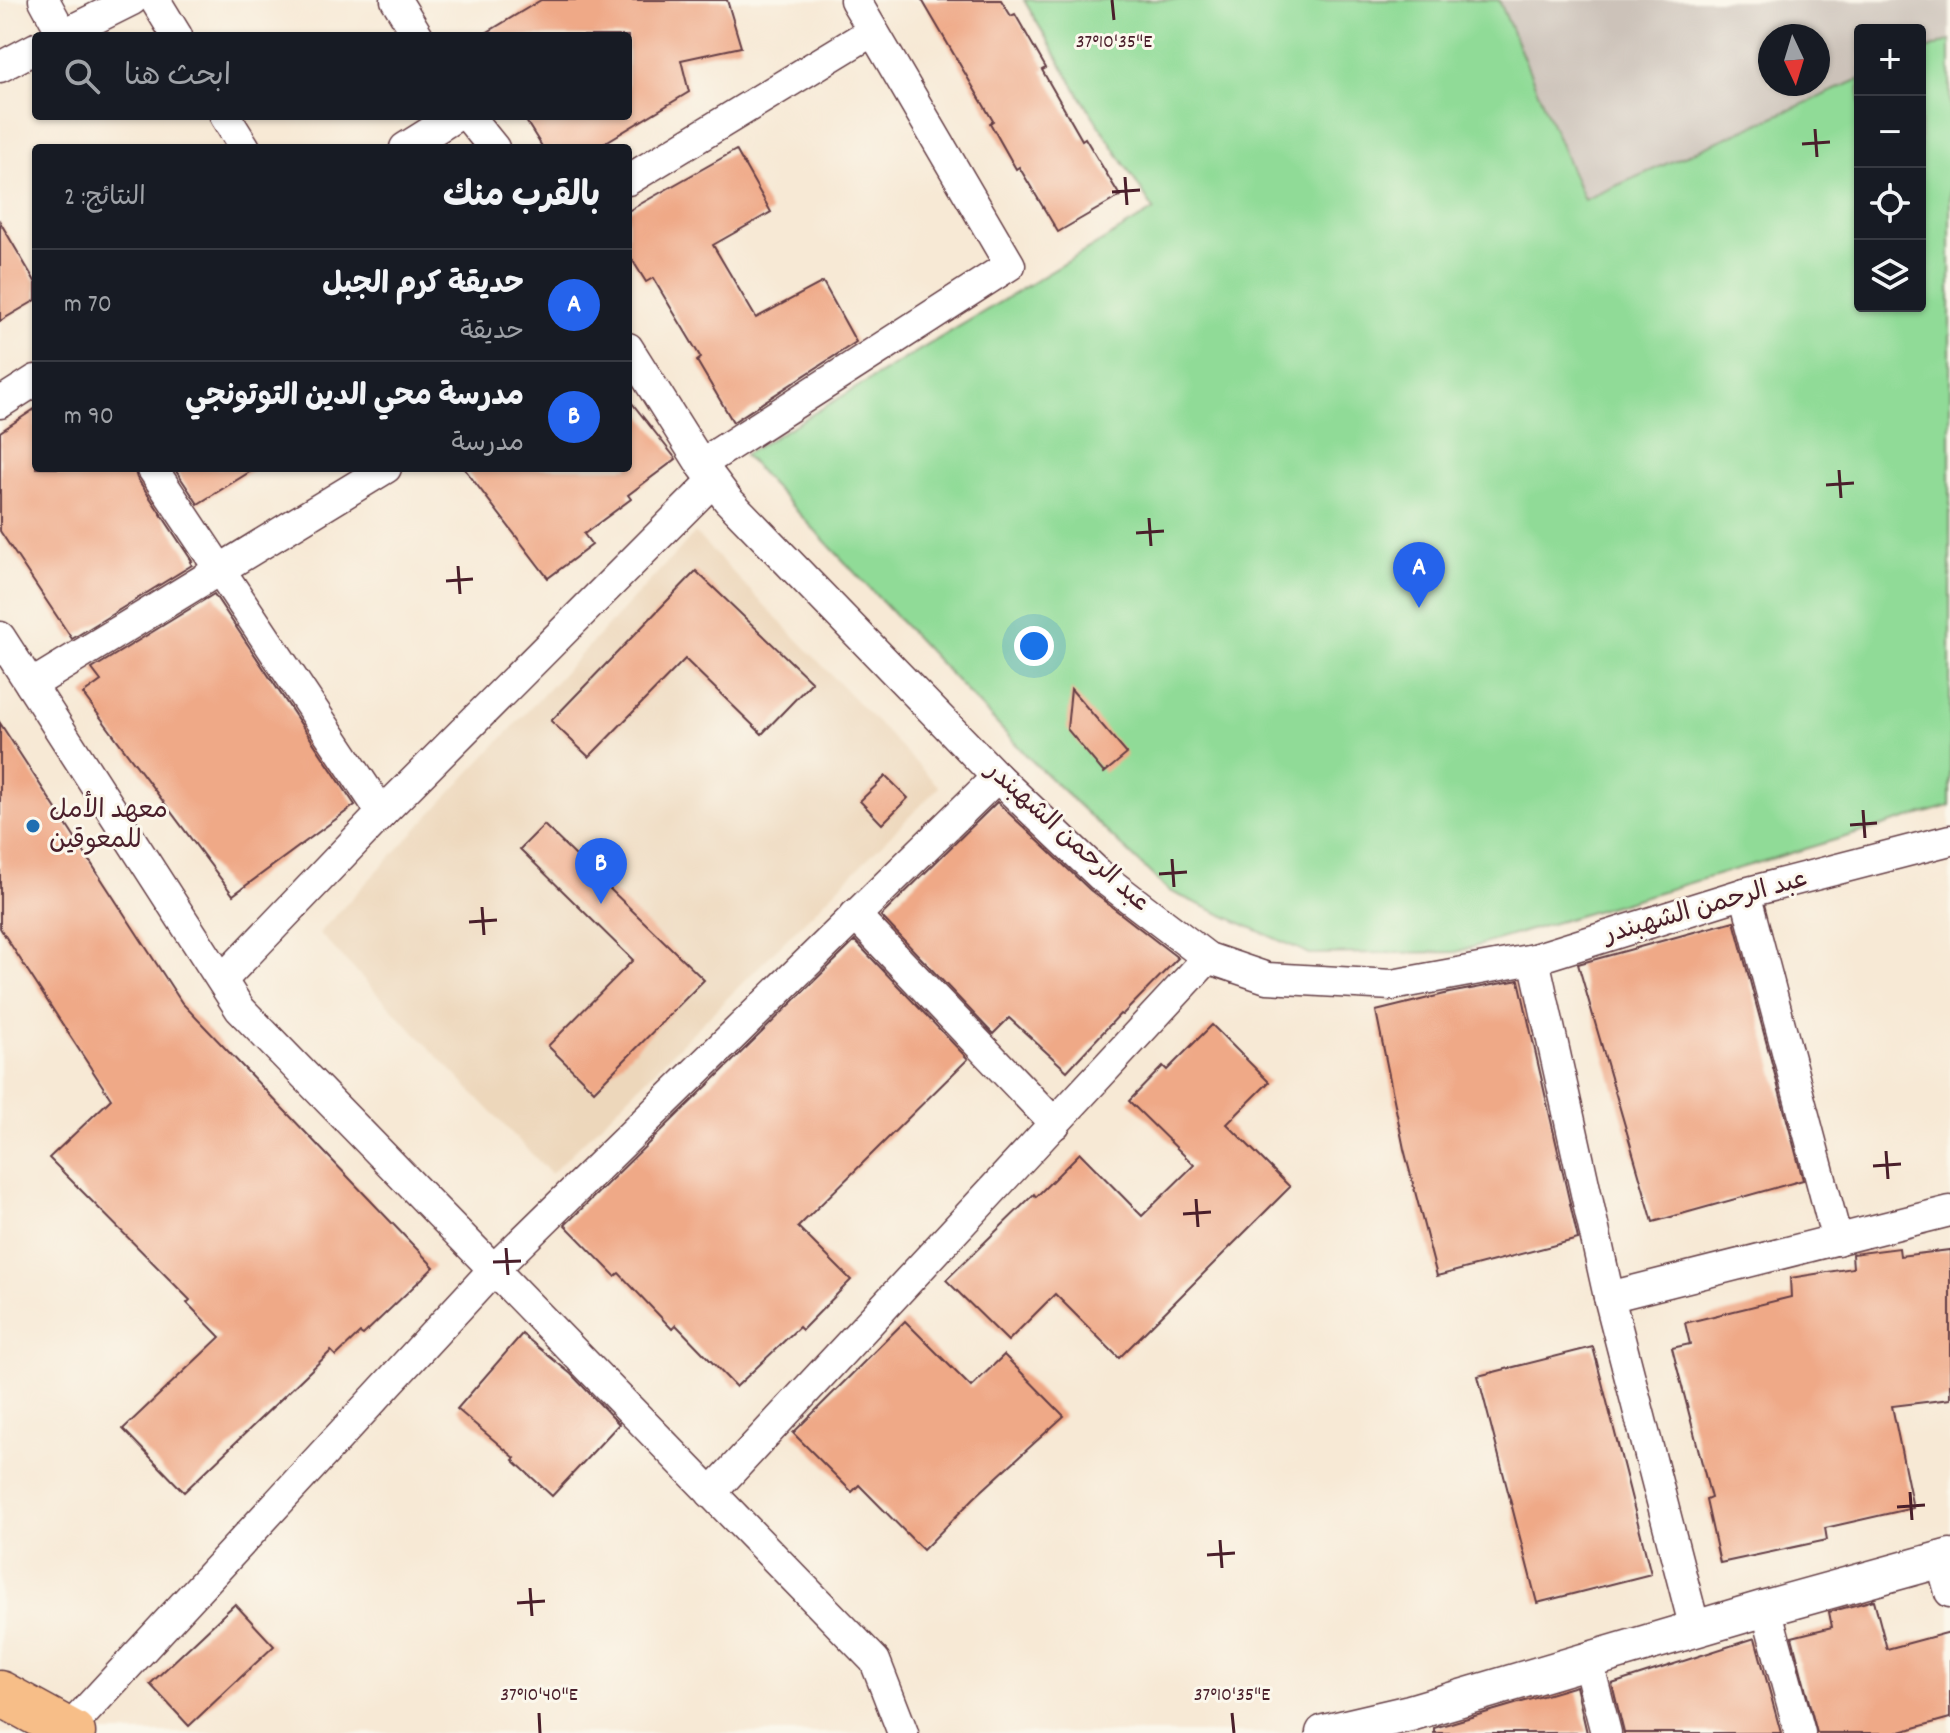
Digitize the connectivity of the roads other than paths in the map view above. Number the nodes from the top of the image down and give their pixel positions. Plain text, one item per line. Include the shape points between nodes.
1 (44, 0) edge
2 (132, 0) edge
3 (155, 0) edge
4 (855, 0) edge
5 (60, 32) edge
6 (68, 32) edge
7 (175, 32) edge
8 (871, 32) junction
9 (32, 50) edge
10 (0, 67) edge
11 (228, 120) edge
12 (450, 120) edge
13 (471, 120) edge
14 (242, 144) edge
15 (411, 144) edge
16 (491, 144) edge
17 (632, 178) edge
18 (632, 354) edge
19 (32, 383) edge
20 (0, 403) edge
21 (155, 472) edge
22 (379, 472) edge
23 (707, 473) junction
24 (220, 569) junction
25 (0, 637) edge
26 (31, 685) junction
27 (997, 777) junction
28 (382, 813) junction
29 (1950, 840) edge
30 (1745, 893) junction
31 (855, 915) junction
32 (1208, 958) junction
33 (1534, 959) junction
34 (222, 980) junction
35 (1055, 1124) junction
36 (1950, 1211) edge
37 (1837, 1240) junction
38 (494, 1269) junction
39 (1609, 1297) junction
40 (711, 1493) junction
41 (1947, 1570) edge
42 (1766, 1608) junction
43 (1695, 1629) junction
44 (1588, 1662) junction
45 (0, 1693) edge
46 (1412, 1723) edge
47 (70, 1732) edge
48 (903, 1733) edge
49 (1324, 1733) edge
50 (1606, 1733) edge
51 (1800, 1733) edge

1 - 5 street
2 - 6 street
3 - 7 street
4 - 8 street
8 - 17 street
8 - 23 street via 1010,265
9 - 10 street
11 - 14 street
12 - 15 street
13 - 16 street
18 - 23 street, عبد الرحمن الشهبندر
19 - 20 street
21 - 24 street
22 - 24 street
23 - 27 street, عبد الرحمن الشهبندر
23 - 28 street
24 - 26 street
24 - 28 street
25 - 26 street
26 - 34 street
27 - 31 street
27 - 32 street, عبد الرحمن الشهبندر via 1102,877
28 - 34 street
29 - 30 street, عبد الرحمن الشهبندر
30 - 33 street, عبد الرحمن الشهبندر
30 - 37 street
31 - 35 street
31 - 38 street
32 - 33 street, عبد الرحمن الشهبندر via 1267,978 1392,985
32 - 35 street
33 - 39 street
34 - 38 street via 240,1009
35 - 40 street
36 - 37 street
37 - 39 street
38 - 40 street
38 - 47 street
39 - 43 street
40 - 48 street via 875,1661
41 - 42 street
42 - 43 street
42 - 51 street
43 - 44 street
44 - 46 street
44 - 50 street
45 - 47 main road
46 - 49 street

